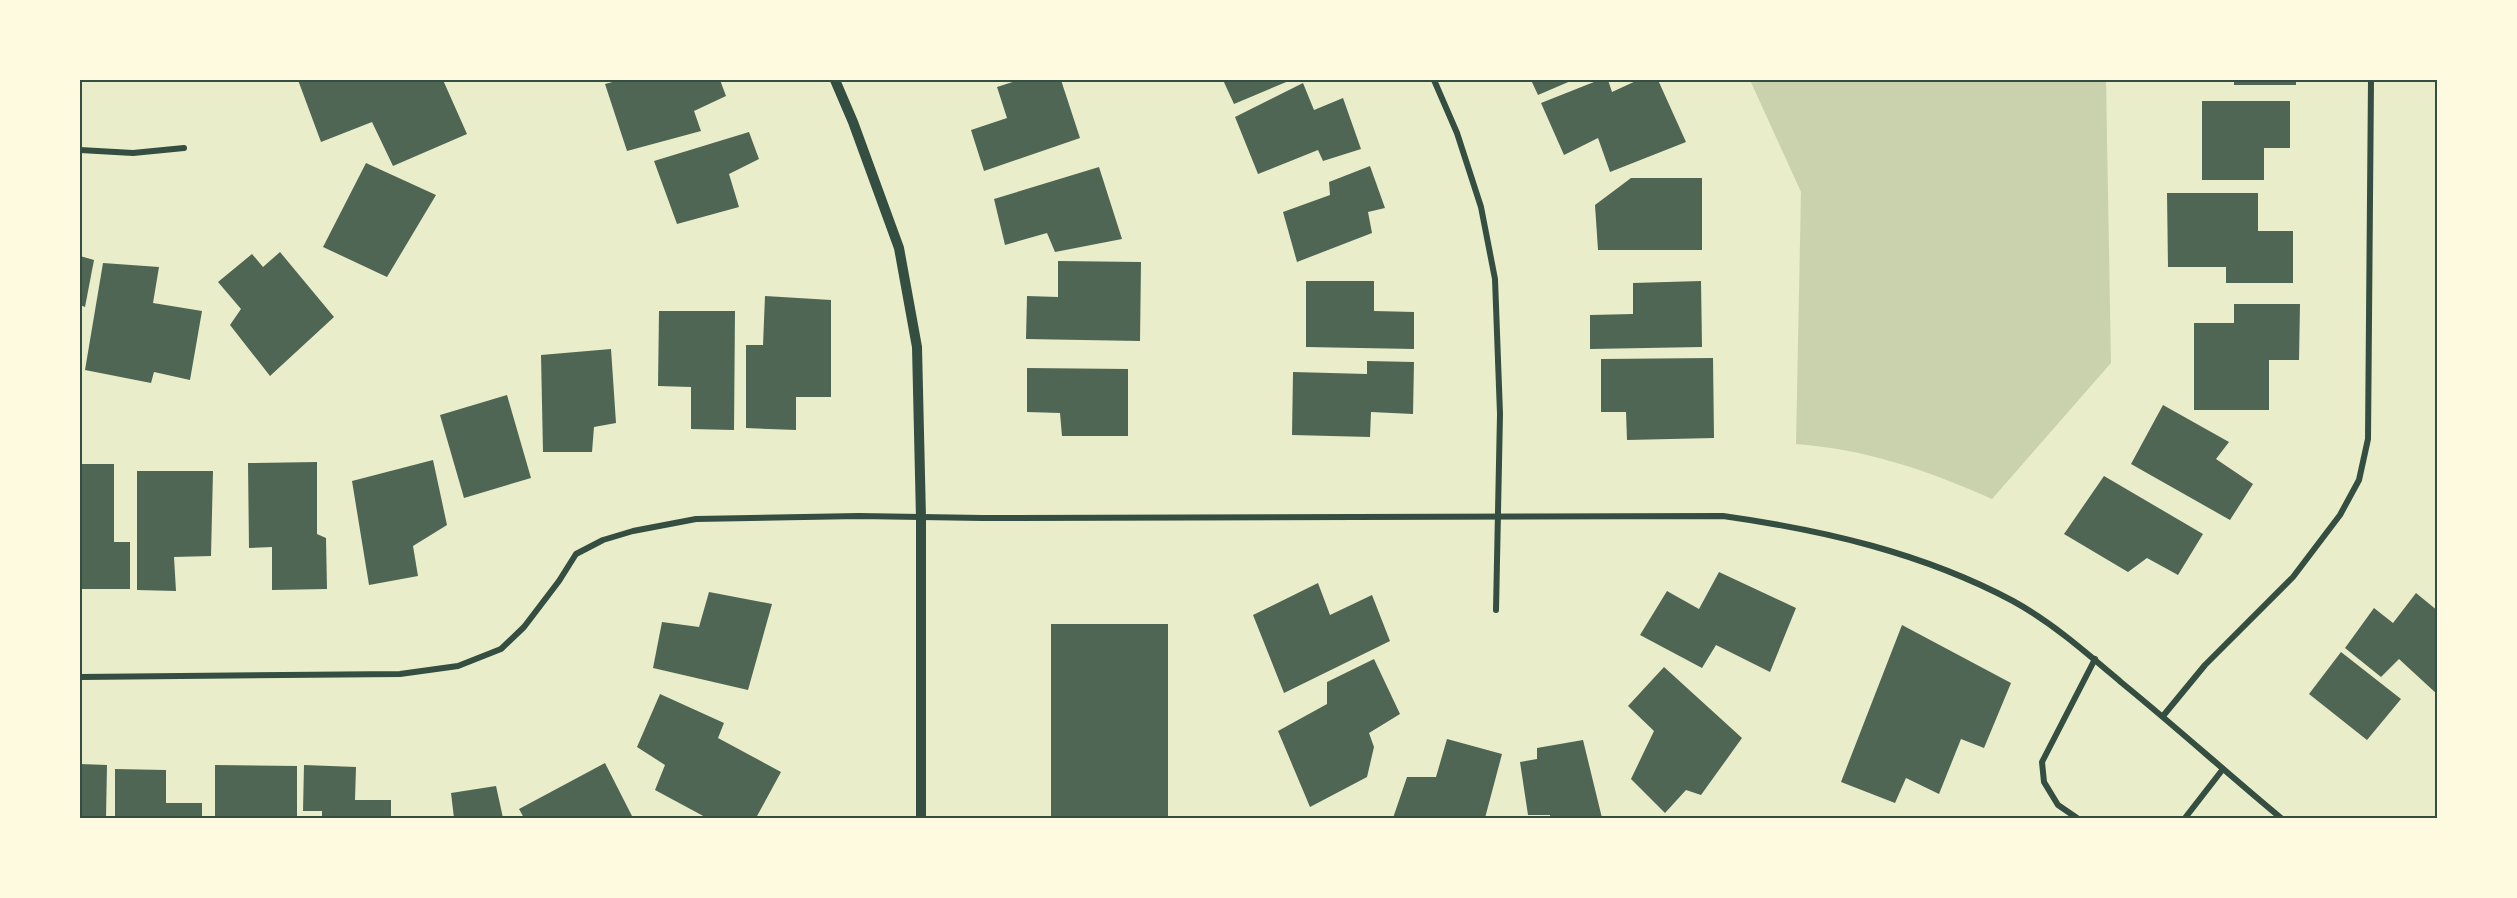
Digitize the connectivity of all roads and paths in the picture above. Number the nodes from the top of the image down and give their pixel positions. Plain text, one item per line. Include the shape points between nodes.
1 (835, 80) edge
2 (1434, 80) edge
3 (2371, 80) edge
4 (184, 148) dead end
5 (80, 150) edge
6 (1497, 515) junction
7 (921, 518) junction
8 (1496, 610) dead end
9 (2095, 659) junction
10 (80, 677) edge
11 (2163, 716) junction
12 (2223, 769) junction
13 (921, 819) edge
14 (2077, 819) edge
15 (2185, 819) edge
16 (2281, 819) edge

1 - 7 street via 899,248 917,347
2 - 6 street via 1457,132 1481,207 1495,279 1500,414
3 - 11 street via 2368,439 2359,480 2340,515 2293,577 2205,664
4 - 5 street via 133,153
6 - 7 street
6 - 8 street
6 - 9 street via 1723,516 1784,524 1852,540 1923,561 2014,602
7 - 10 street via 696,519 603,540 576,554 543,604 501,650 459,666 400,674
7 - 13 street
9 - 11 street
9 - 14 street via 2042,762 2044,782 2058,805
11 - 12 street
12 - 15 street
12 - 16 street

